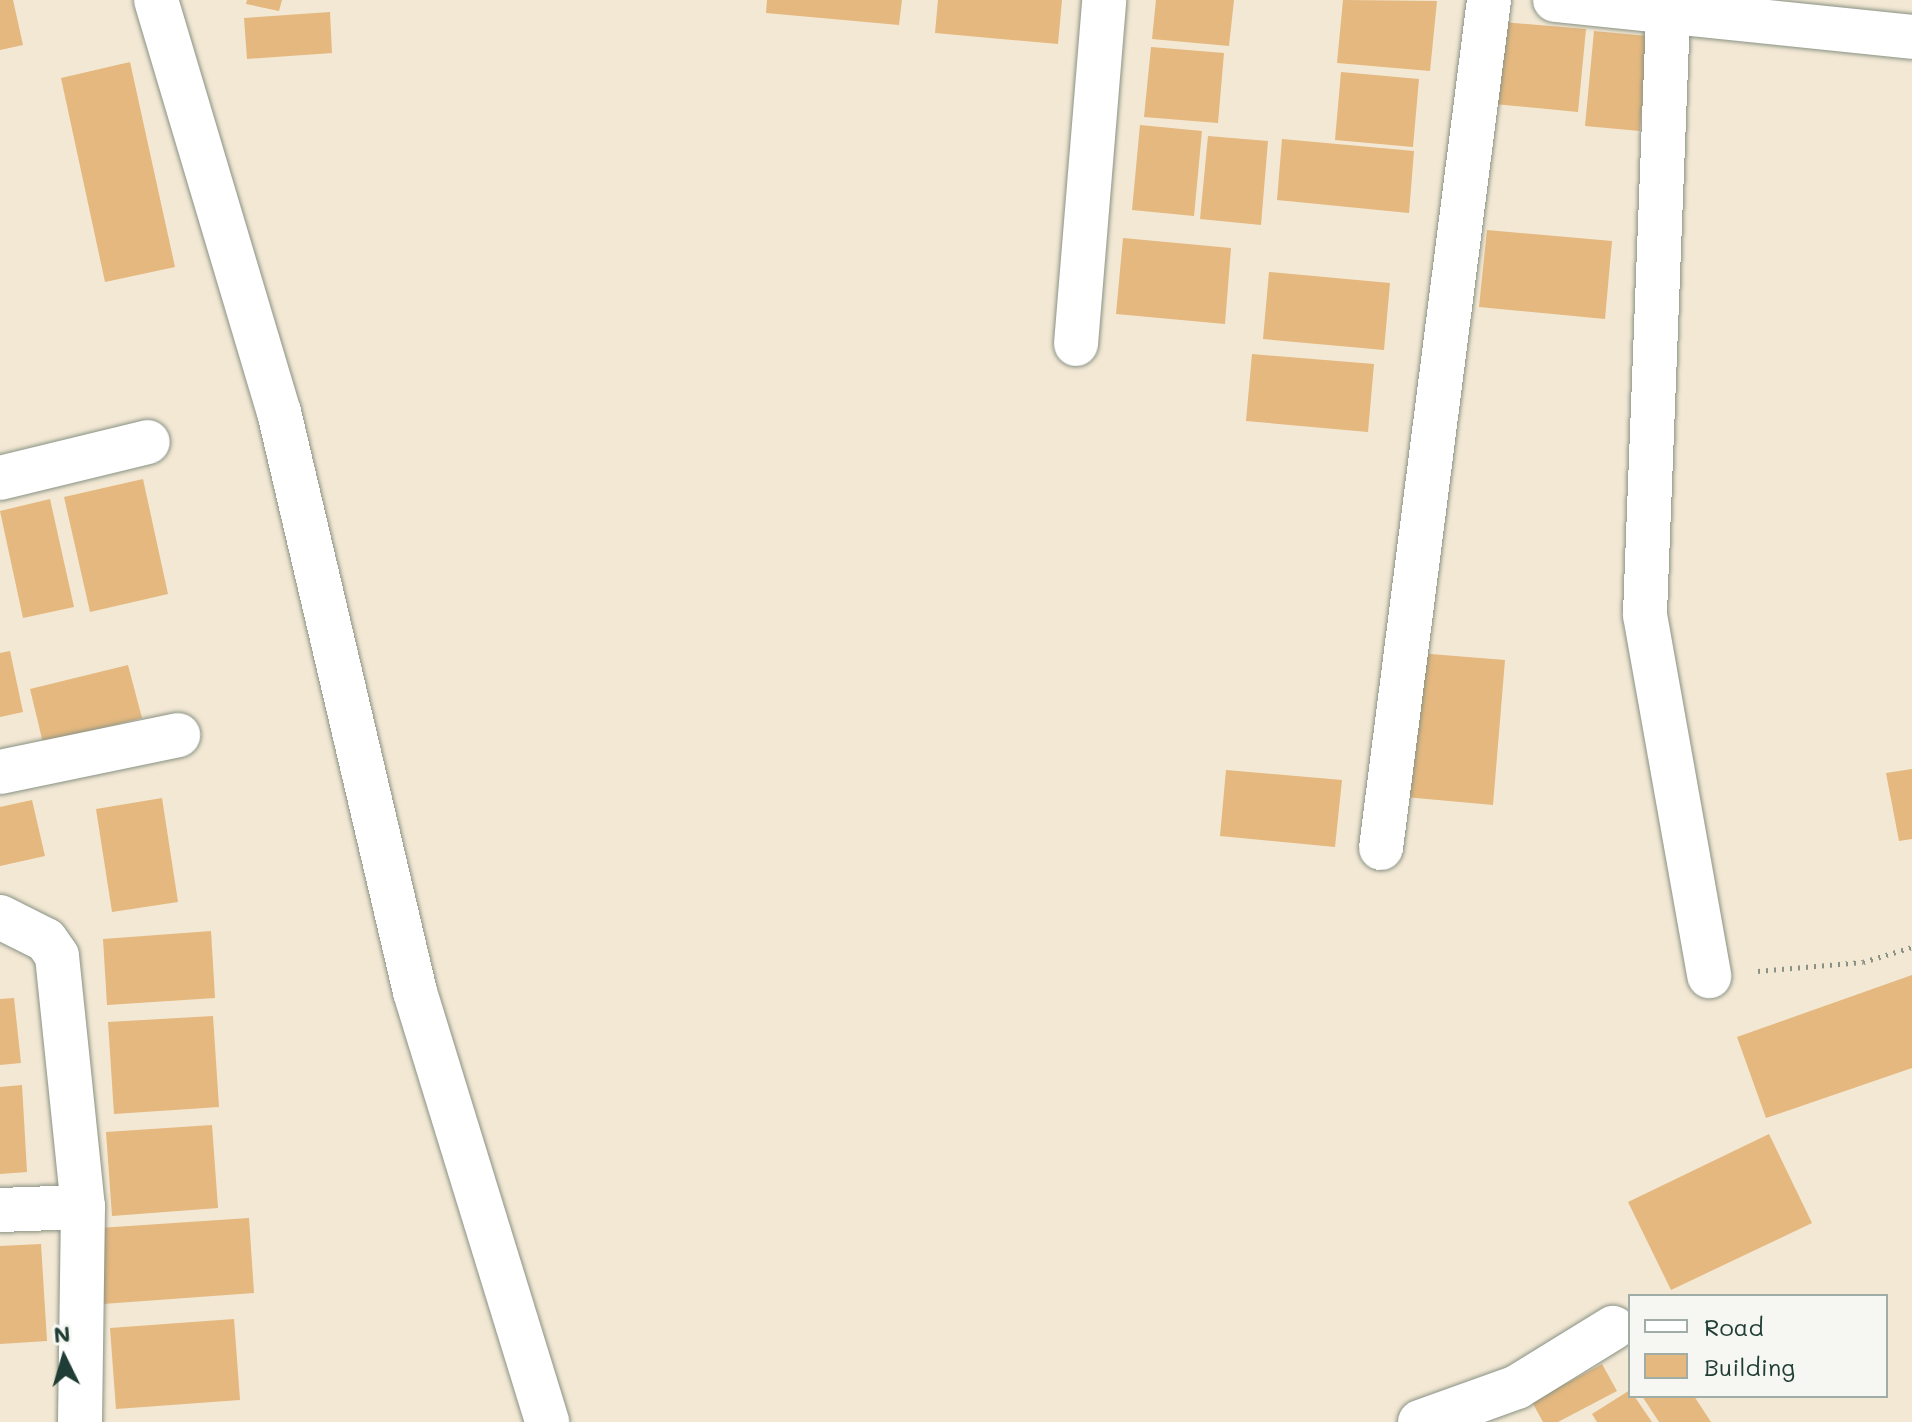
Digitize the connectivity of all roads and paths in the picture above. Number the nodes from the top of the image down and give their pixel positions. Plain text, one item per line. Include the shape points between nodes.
1 (156, 0) edge
2 (1104, 0) edge
3 (1489, 0) edge
4 (1555, 0) edge
5 (1668, 15) junction
6 (1912, 37) edge
7 (1076, 344) dead end
8 (148, 442) dead end
9 (0, 478) edge
10 (178, 735) dead end
11 (0, 772) edge
12 (1381, 848) dead end
13 (0, 917) edge
14 (1912, 947) edge
15 (1709, 976) joint
16 (83, 1207) junction
17 (0, 1210) edge
18 (1613, 1328) dead end
19 (80, 1422) edge
20 (547, 1422) edge
21 (1420, 1422) edge

1 - 20 street via 279,412 415,992 504,1297
2 - 7 street
3 - 12 street
4 - 5 street
5 - 6 street
5 - 15 street via 1645,615
8 - 9 street
10 - 11 street
13 - 16 street via 46,940 57,956
14 - 15 path via 1863,962
16 - 17 street
16 - 19 street
18 - 21 street via 1517,1387

